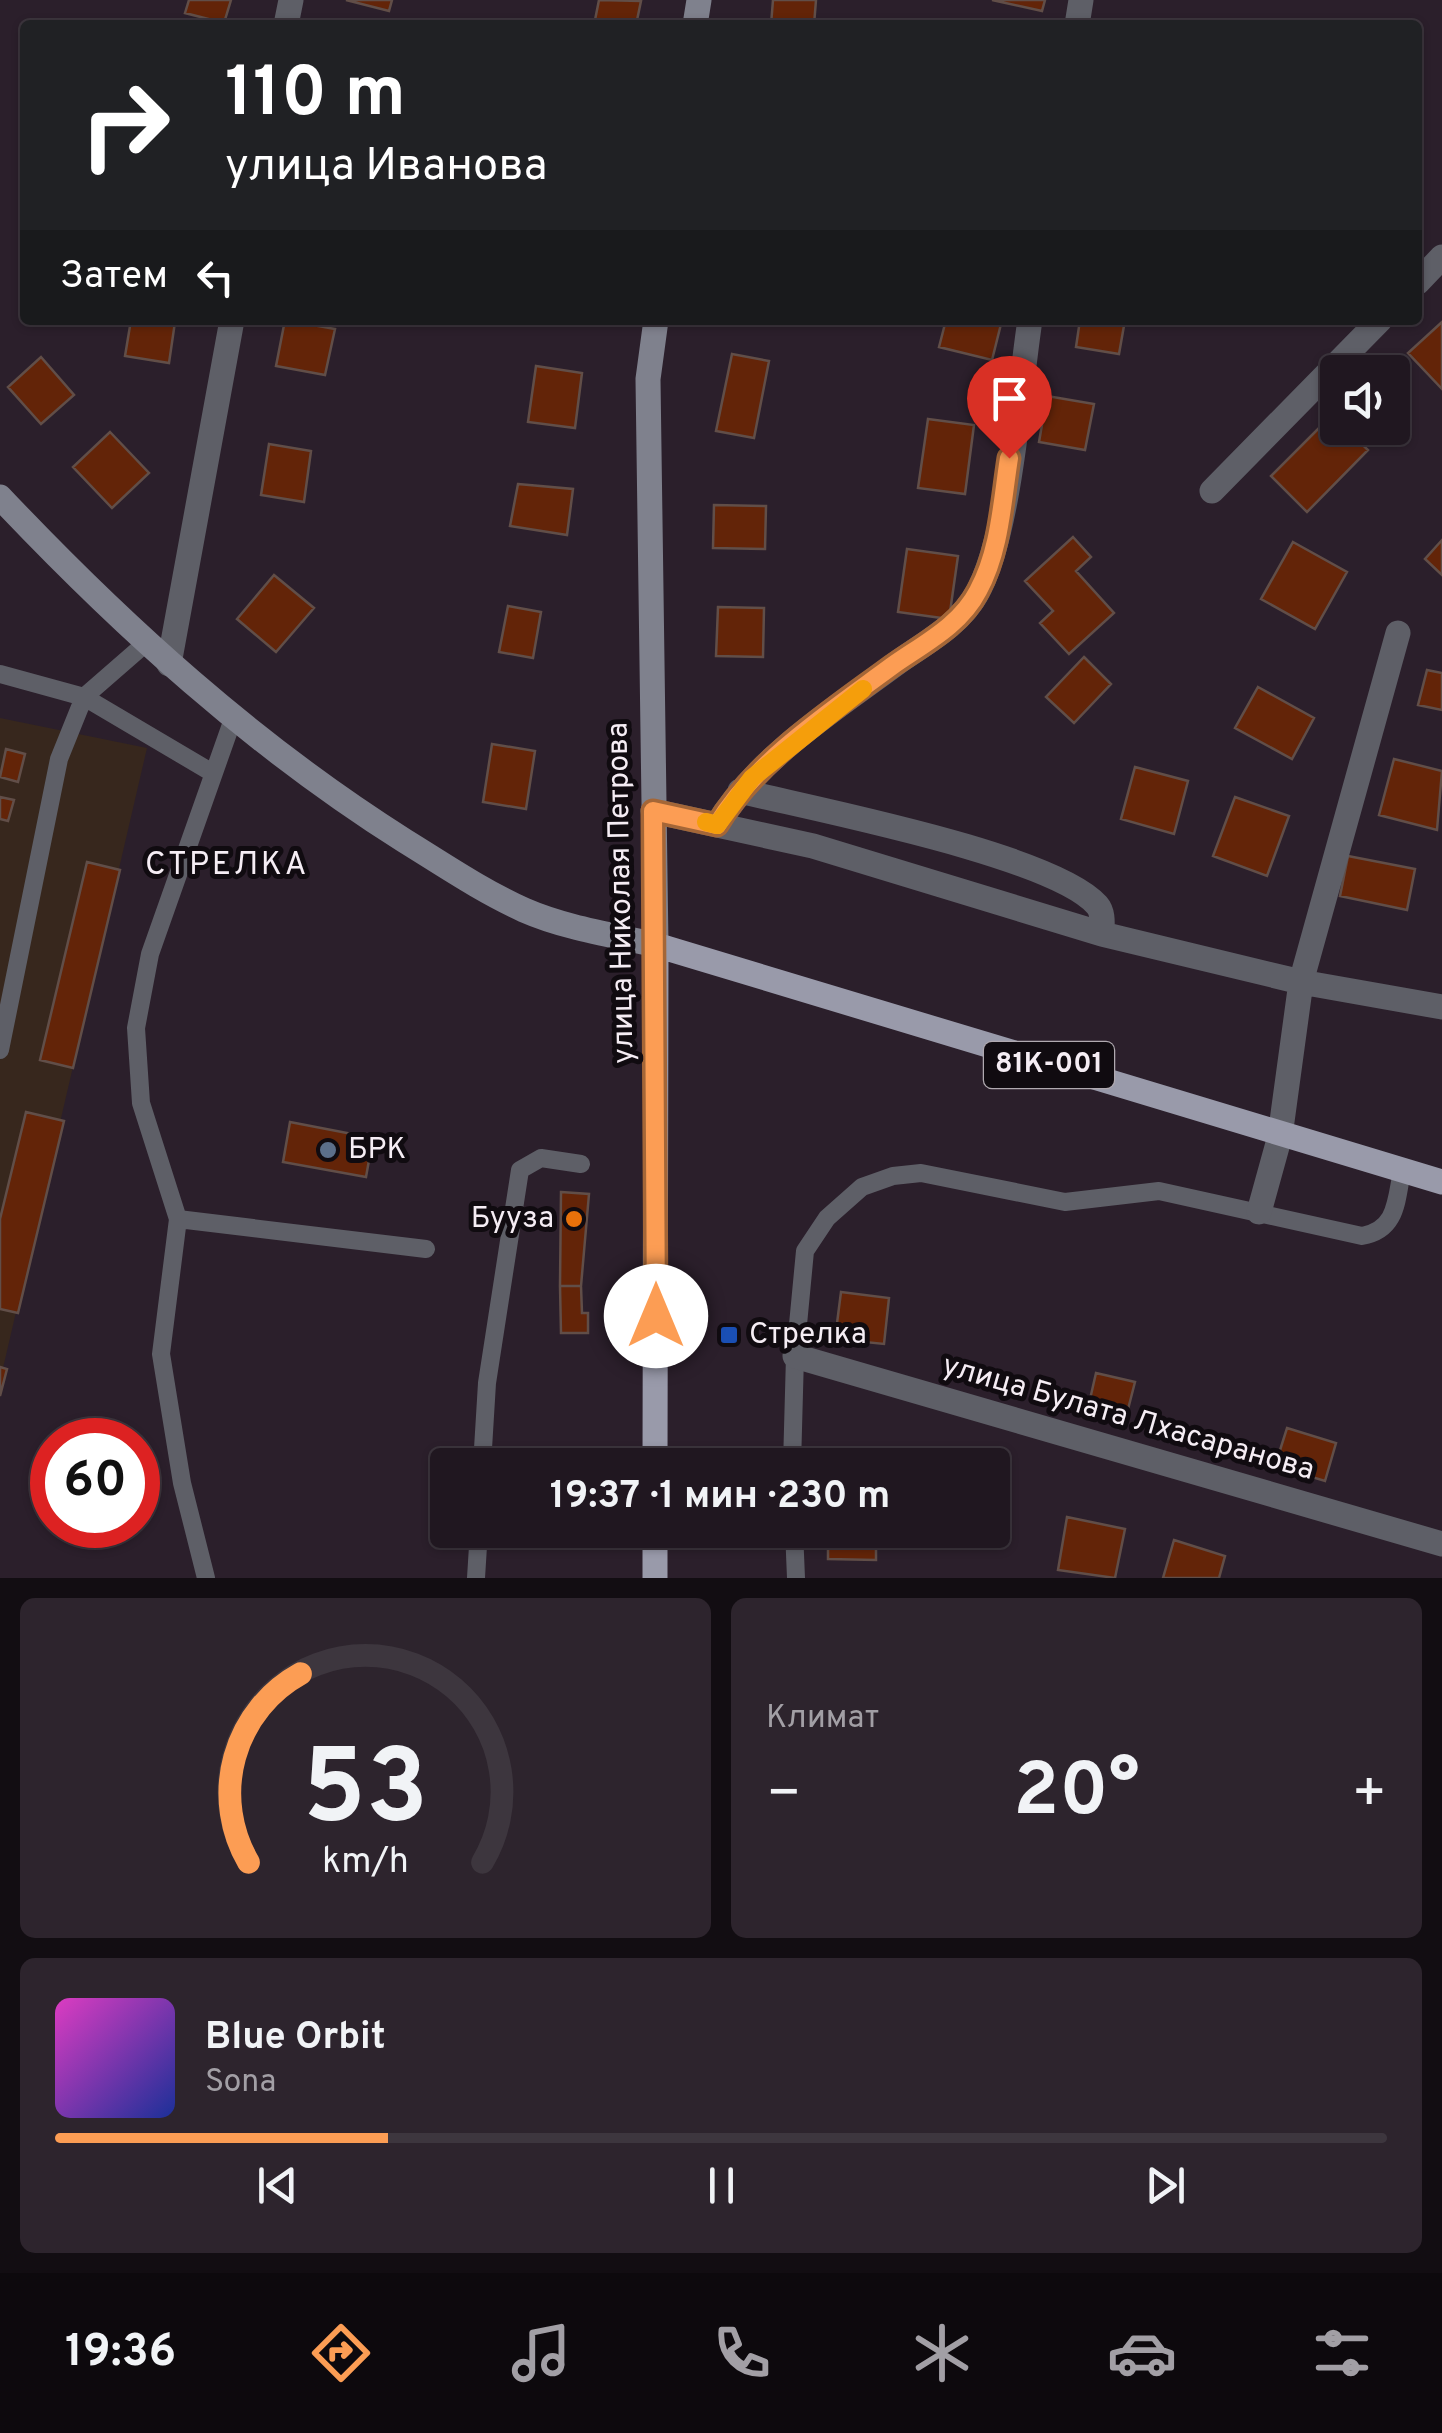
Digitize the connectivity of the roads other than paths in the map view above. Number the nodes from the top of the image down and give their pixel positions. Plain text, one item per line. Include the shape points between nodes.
1 (1442, 257) edge
2 (1422, 278) edge
3 (231, 325) edge
4 (655, 325) edge
5 (1029, 325) edge
6 (1375, 325) edge
7 (1212, 492) dead end
8 (0, 497) edge
9 (1398, 633) dead end
10 (146, 644) junction
11 (170, 664) junction
12 (0, 674) edge
13 (84, 697) junction
14 (233, 719) junction
15 (211, 772) junction
16 (740, 791) junction
17 (653, 811) junction
18 (717, 825) junction
19 (1102, 934) junction
20 (656, 945) junction
21 (1301, 982) junction
22 (1442, 1006) edge
23 (0, 1050) edge
24 (1280, 1136) junction
25 (581, 1164) dead end
26 (1402, 1170) junction
27 (1442, 1182) edge
28 (1259, 1212) junction
29 (178, 1219) junction
30 (426, 1249) dead end
31 (795, 1356) junction
32 (483, 1448) edge
33 (655, 1448) edge
34 (792, 1448) edge
35 (1442, 1544) edge
36 (478, 1548) edge
37 (655, 1548) edge
38 (795, 1548) edge
39 (206, 1578) edge
40 (476, 1578) edge
41 (655, 1578) edge
42 (796, 1578) edge

1 - 2 street
3 - 11 street
4 - 17 main road, улица Николая Петрова via 648,379
5 - 16 street via 994,551 976,594 956,622 878,676
6 - 7 street
8 - 10 main road
9 - 21 street
10 - 11 main road
10 - 13 lane
11 - 14 main road
12 - 13 lane
13 - 15 lane
13 - 23 lane via 58,758
14 - 15 lane
14 - 20 main road via 481,889 528,912
15 - 29 lane via 150,954 136,1028 141,1103
16 - 18 street
16 - 19 street via 1020,862 1096,905
17 - 18 street
17 - 20 main road, улица Николая Петрова
18 - 19 street via 814,846
19 - 21 street
20 - 24 main road, 81К-001
20 - 33 main road, улица Николая Петрова
21 - 22 street
21 - 24 street
24 - 26 main road, 81К-001
24 - 28 street
25 - 32 lane via 541,1158 520,1170
26 - 27 main road, 81К-001
26 - 28 lane via 1391,1222 1378,1233 1362,1236
28 - 31 lane via 1159,1191 1066,1202 921,1173 893,1176 862,1187 827,1218 805,1251
29 - 30 lane
29 - 39 lane via 161,1354 182,1484
31 - 34 lane
31 - 35 street, улица Булата Лхасаранова
36 - 40 lane
37 - 41 main road
38 - 42 lane

